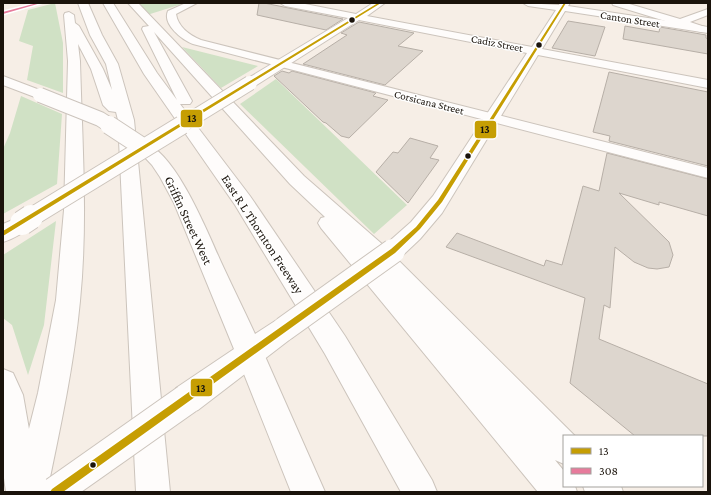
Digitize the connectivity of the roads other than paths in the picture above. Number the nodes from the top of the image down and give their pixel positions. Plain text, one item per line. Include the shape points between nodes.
1 (83, 3) edge
2 (108, 3) edge
3 (132, 3) edge
4 (193, 3) edge
5 (285, 3) edge
6 (380, 3) edge
7 (528, 3) edge
8 (616, 3) edge
9 (563, 6) edge
10 (66, 9) edge
11 (708, 12) edge
12 (357, 17) junction
13 (670, 19) junction
14 (682, 22) junction
15 (660, 23) junction
16 (707, 30) edge
17 (534, 51) junction
18 (279, 64) junction
19 (3, 80) edge
20 (708, 84) edge
21 (492, 118) junction
22 (126, 120) junction
23 (144, 148) junction
24 (708, 173) edge
25 (297, 180) junction
26 (243, 201) junction
27 (3, 234) edge
28 (250, 354) junction
29 (3, 383) edge
30 (563, 447) edge
31 (23, 492) edge
32 (30, 492) edge
33 (55, 492) edge
34 (153, 492) edge
35 (308, 492) edge
36 (420, 492) edge
37 (560, 492) edge

1 - 22 main road via 112,64
2 - 26 main road, East R L Thornton Freeway via 151,74
3 - 25 main road
3 - 26 main road
4 - 18 street, Corsicana Street via 171,12 171,18 191,40
5 - 12 main road, Cadiz Street
6 - 12 main road
7 - 9 main road, Canton Street
8 - 13 street
9 - 15 main road, Canton Street
9 - 17 main road
10 - 22 main road via 96,69 110,105
10 - 32 main road via 74,61 74,210 68,300 53,392
11 - 14 street
12 - 17 main road, Cadiz Street
12 - 18 main road
13 - 14 street
13 - 15 main road
14 - 16 street
15 - 16 main road, Canton Street
17 - 20 main road, Cadiz Street
17 - 21 main road
18 - 21 street, Corsicana Street
18 - 23 main road, bridge
19 - 23 main road, Griffin Street West, bridge via 100,119
21 - 24 street, Corsicana Street
21 - 28 main road, bridge via 440,201 409,237
22 - 34 main road
23 - 27 main road, bridge
23 - 28 main road, Griffin Street West via 170,176 184,203
25 - 30 main road via 374,250
25 - 37 main road via 374,278
26 - 36 main road, East R L Thornton Freeway via 335,345
28 - 33 main road, bridge
28 - 35 main road, Griffin Street West
29 - 31 main road via 8,395

